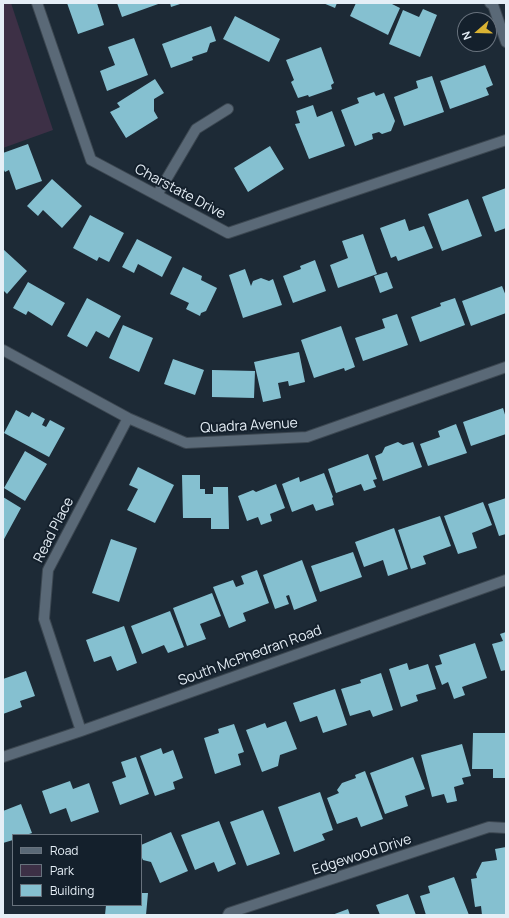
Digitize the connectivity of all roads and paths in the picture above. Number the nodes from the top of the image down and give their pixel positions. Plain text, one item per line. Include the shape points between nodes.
1 (37, 3) edge
2 (490, 3) edge
3 (506, 42) edge
4 (228, 109) dead end
5 (506, 140) edge
6 (157, 196) junction
7 (3, 350) edge
8 (506, 367) edge
9 (128, 418) junction
10 (506, 580) edge
11 (80, 731) junction
12 (3, 757) edge
13 (506, 828) edge
14 (228, 915) edge

1 - 6 street, Charstate Drive via 91,160
2 - 3 street via 493,4
4 - 6 street via 196,129
5 - 6 street, Charstate Drive via 228,233
7 - 9 street, Quadra Avenue
8 - 9 street, Quadra Avenue via 307,437 186,443
9 - 11 street, Read Place via 48,570 44,619
10 - 11 street, South McPhedran Road
11 - 12 street, South McPhedran Road
13 - 14 street, Edgewood Drive via 490,827

